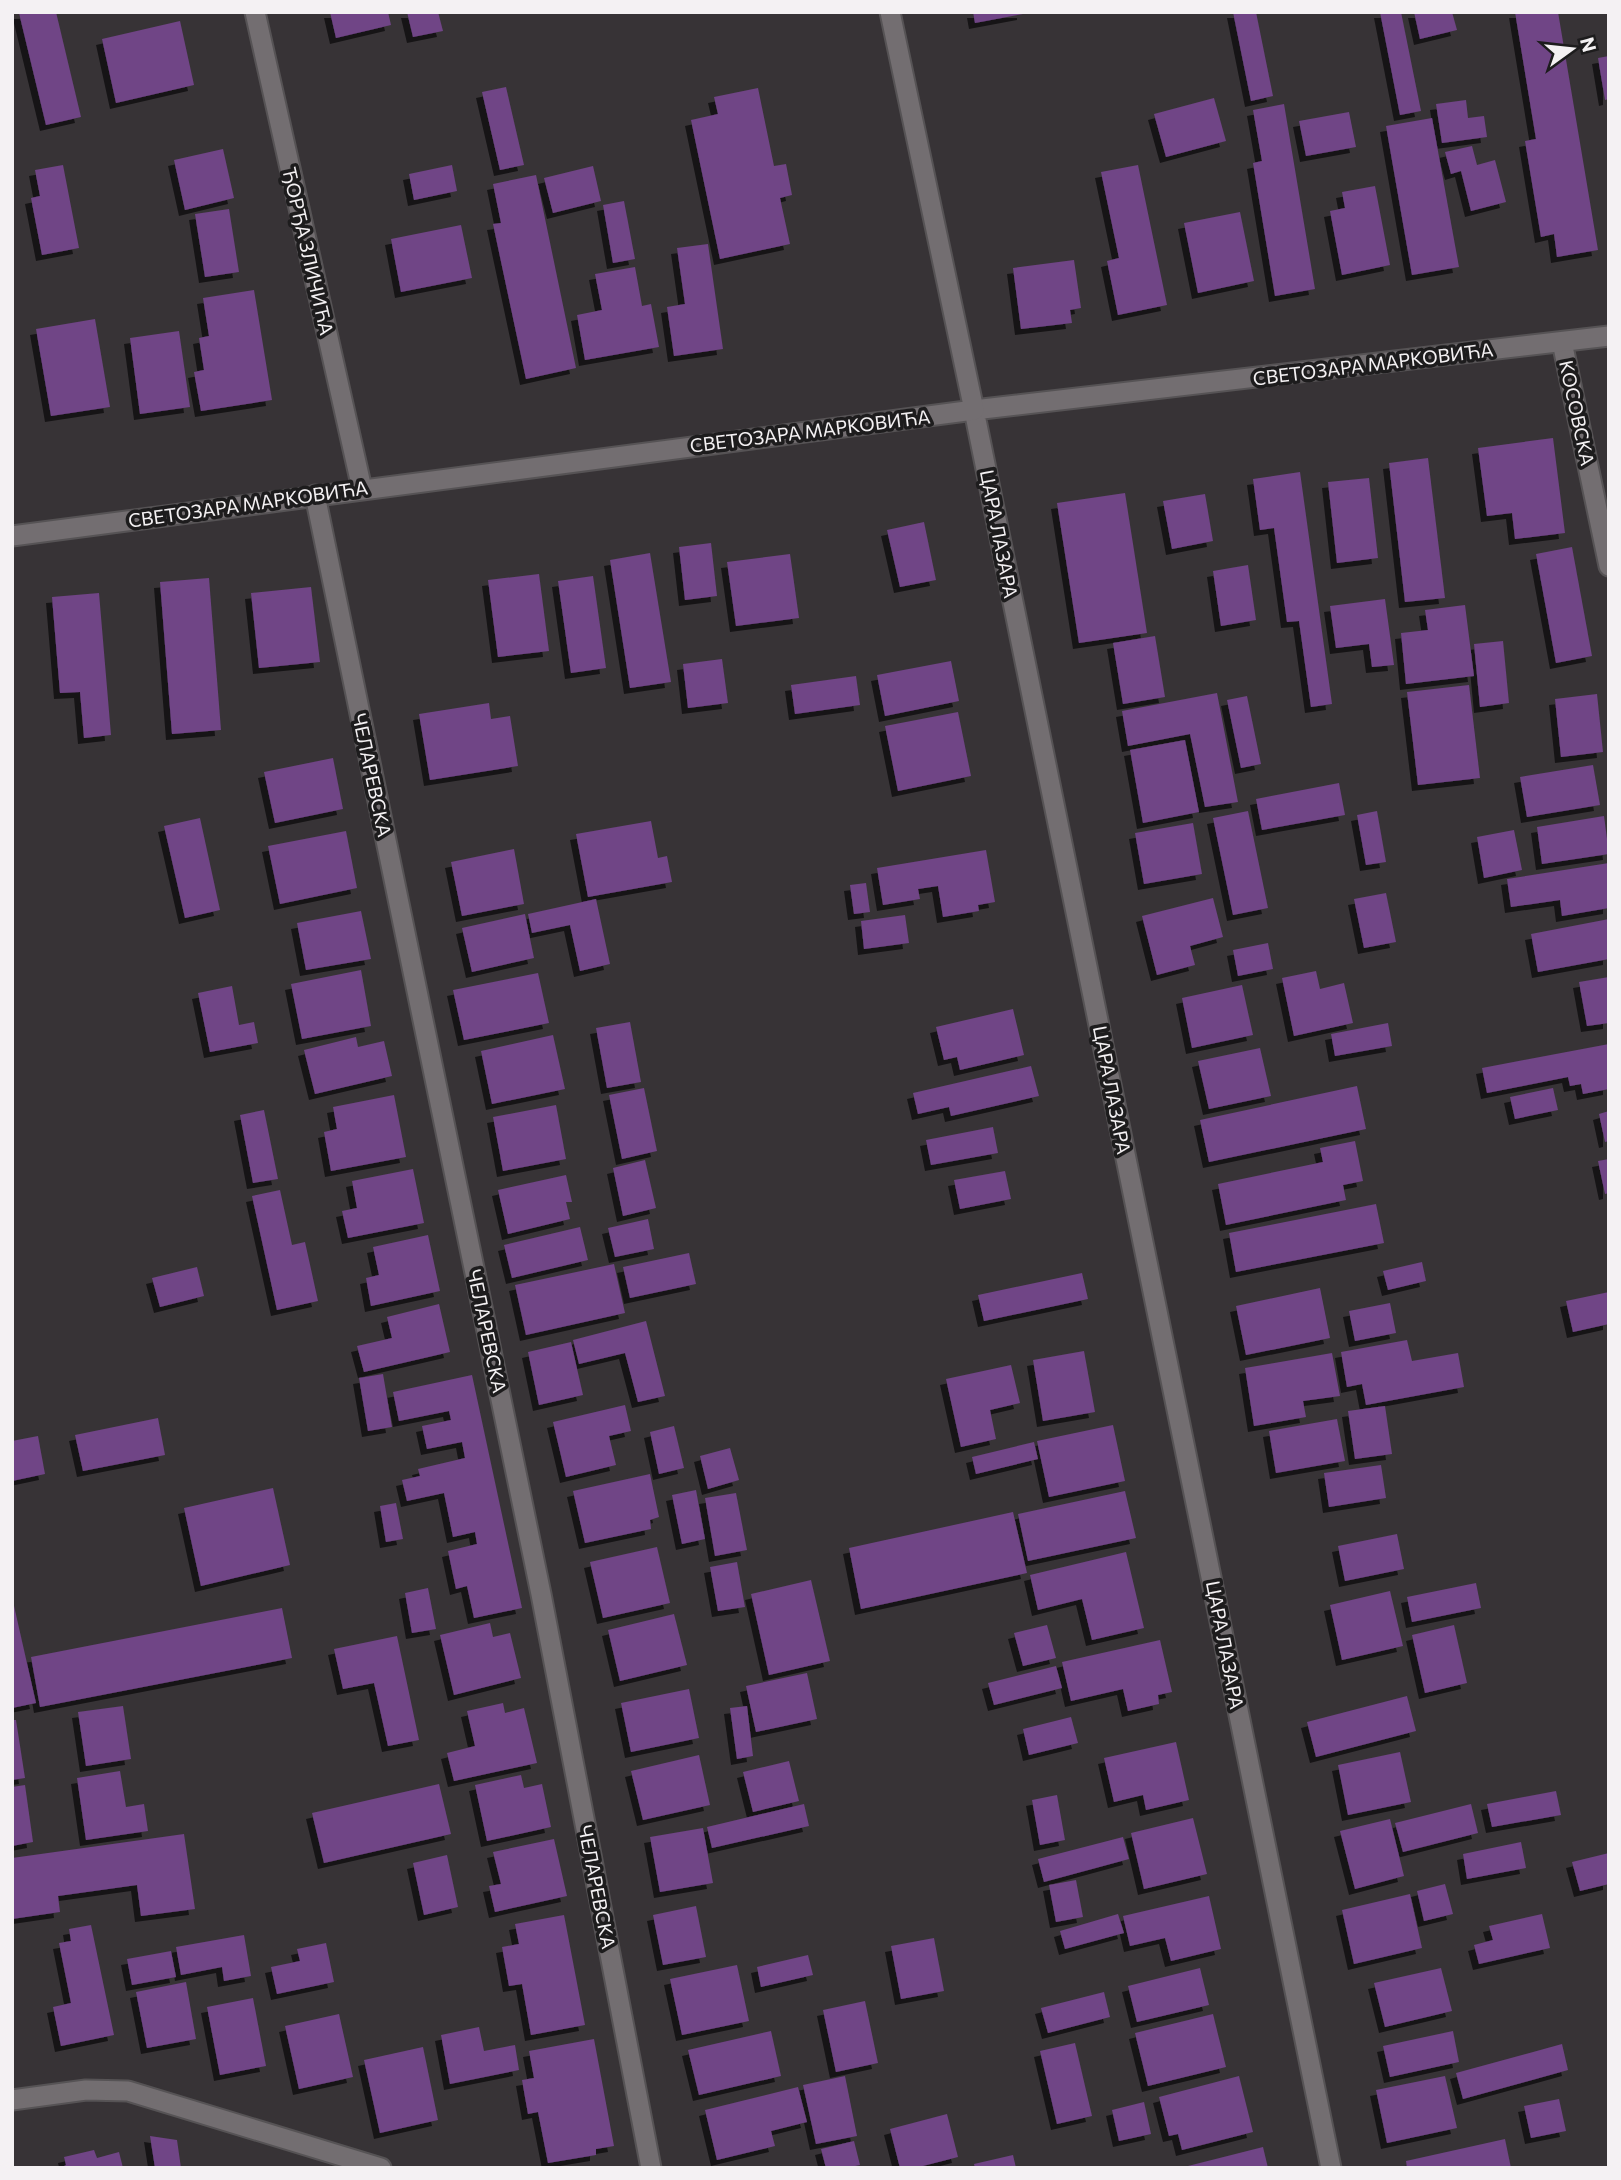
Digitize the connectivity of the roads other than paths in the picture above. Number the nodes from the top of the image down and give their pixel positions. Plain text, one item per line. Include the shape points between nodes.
1 (255, 12) edge
2 (890, 12) edge
3 (1609, 336) edge
4 (1562, 342) junction
5 (974, 410) junction
6 (362, 489) junction
7 (315, 495) junction
8 (12, 536) edge
9 (1609, 566) edge
10 (12, 2100) edge
11 (382, 2168) edge
12 (650, 2168) edge
13 (1331, 2168) edge

1 - 6 street, ЂОРЂА ЗЛИЧИЋА
2 - 5 street, ЦАРА ЛАЗАРА
3 - 4 street, СВЕТОЗАРА МАРКОВИЋА
4 - 5 street, СВЕТОЗАРА МАРКОВИЋА
4 - 9 street, КОСОВСКА
5 - 6 street, СВЕТОЗАРА МАРКОВИЋА
5 - 13 street, ЦАРА ЛАЗАРА
6 - 7 street, СВЕТОЗАРА МАРКОВИЋА
7 - 8 street, СВЕТОЗАРА МАРКОВИЋА
7 - 12 street, ЧЕЛАРЕВСКА via 541,1594
10 - 11 street via 86,2090 128,2091

